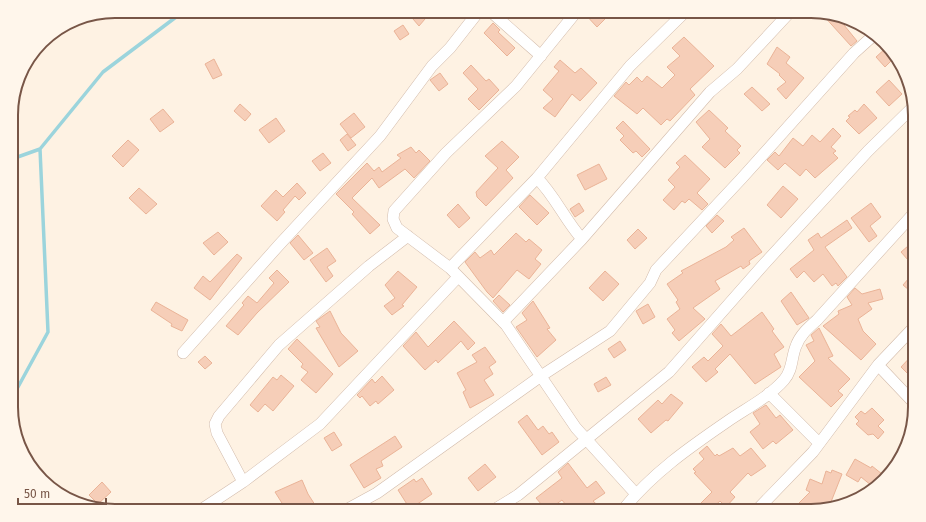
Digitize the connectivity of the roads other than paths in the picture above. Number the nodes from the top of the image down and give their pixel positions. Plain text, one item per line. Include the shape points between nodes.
1 (474, 18) edge
2 (498, 18) edge
3 (571, 18) edge
4 (679, 18) edge
5 (784, 18) edge
6 (870, 38) edge
7 (540, 56) junction
8 (908, 112) edge
9 (537, 178) junction
10 (908, 220) edge
11 (408, 236) junction
12 (582, 239) junction
13 (450, 268) junction
14 (458, 277) junction
15 (503, 322) junction
16 (908, 333) edge
17 (183, 353) dead end
18 (878, 365) junction
19 (540, 376) junction
20 (769, 393) junction
21 (908, 397) edge
22 (585, 440) junction
23 (819, 443) junction
24 (243, 482) junction
25 (636, 494) junction
26 (210, 504) edge
27 (357, 504) edge
28 (503, 504) edge
29 (628, 504) edge
30 (762, 504) edge

1 - 17 street via 432,66 380,136 278,244
2 - 7 street
3 - 7 street
4 - 9 street via 630,66
5 - 12 street via 737,69 710,92
6 - 19 street via 854,53 656,270 650,284 610,331
7 - 11 street via 516,86 446,153 394,212 393,219 397,228
8 - 22 street via 863,156 669,372
9 - 12 street via 548,189
9 - 13 street
10 - 20 street via 817,320 802,333 791,369 785,379
11 - 13 street
11 - 24 street via 369,266 279,345 219,416 216,424 217,433
12 - 15 street
13 - 14 street
14 - 15 street
14 - 24 street via 320,424
15 - 19 street
16 - 18 street
18 - 21 street
18 - 23 street
19 - 22 street
19 - 27 street via 377,493
20 - 23 street
20 - 25 street via 686,450
22 - 25 street
22 - 28 street
23 - 30 street
24 - 26 street
25 - 29 street

